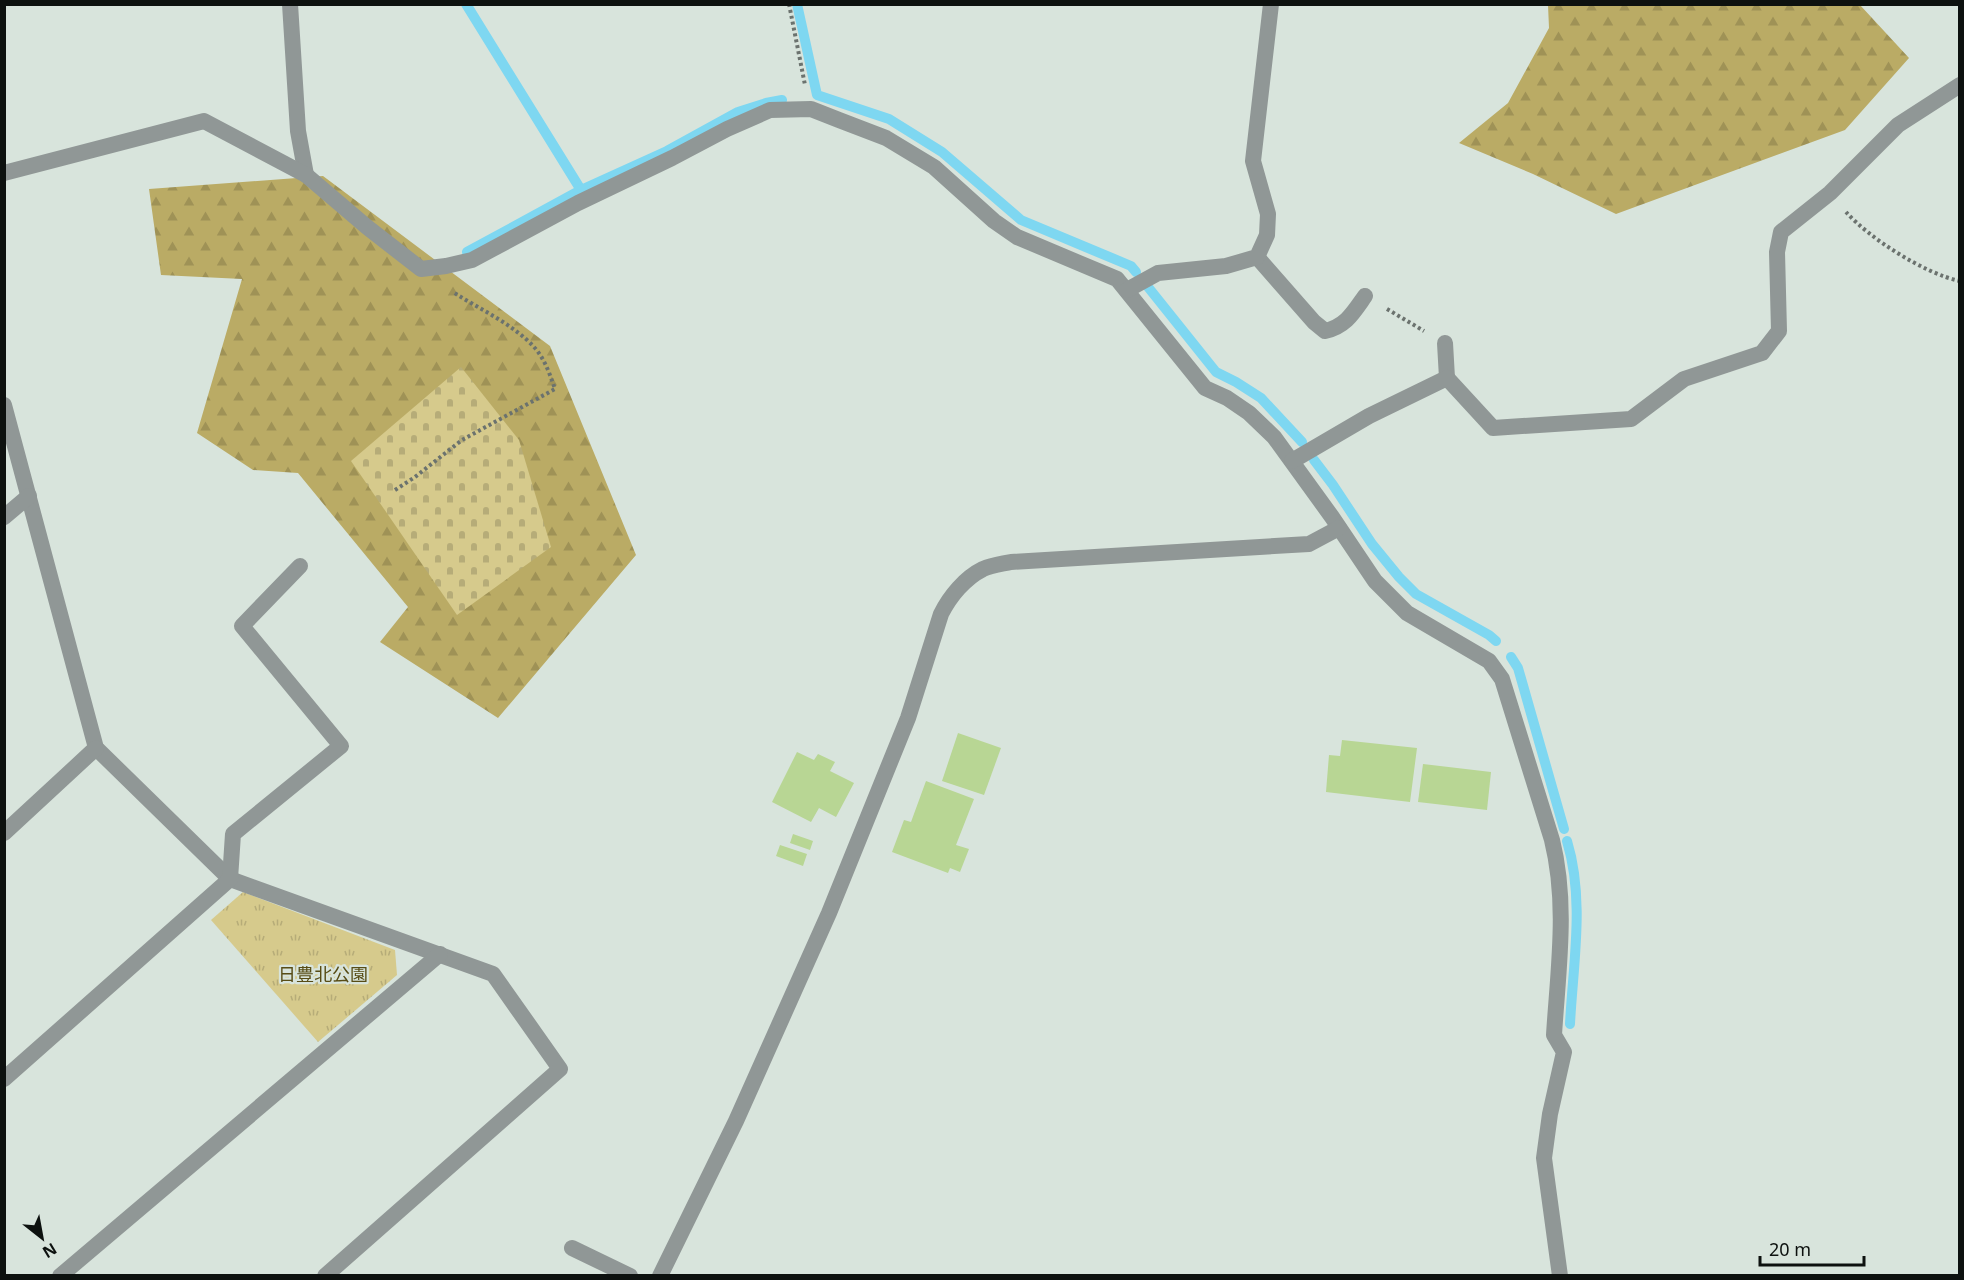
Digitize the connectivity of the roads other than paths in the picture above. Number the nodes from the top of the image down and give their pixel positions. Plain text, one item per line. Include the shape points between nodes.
1 (290, 4) edge
2 (1271, 4) edge
3 (1959, 85) edge
4 (4, 173) edge
5 (306, 175) junction
6 (1257, 257) junction
7 (1127, 290) junction
8 (1365, 296) road end
9 (1445, 344) road end
10 (1447, 378) junction
11 (4, 405) edge
12 (1294, 459) junction
13 (29, 496) junction
14 (4, 517) edge
15 (1339, 528) junction
16 (300, 566) dead end
17 (96, 748) junction
18 (4, 833) edge
19 (230, 879) junction
20 (440, 954) junction
21 (4, 1078) edge
22 (572, 1248) dead end
23 (60, 1275) edge
24 (326, 1275) edge
25 (630, 1275) edge
26 (660, 1275) edge
27 (1560, 1275) edge

1 - 5 street via 298,131
2 - 6 street via 1252,161 1268,214 1267,235
3 - 10 street via 1898,125 1830,193 1781,232 1777,252 1779,331 1762,353 1684,379 1631,419 1493,428
4 - 5 street via 204,121
5 - 7 street via 421,269 446,266 472,260 578,203 770,110 811,110 886,138 934,167 994,222 1017,237 1117,279
6 - 7 street via 1226,266 1158,273
6 - 8 street via 1325,331 1350,318
7 - 12 street via 1205,388 1250,413
9 - 10 street
10 - 12 street
11 - 13 street
12 - 15 street
13 - 14 street
13 - 17 street
15 - 26 street via 1309,544 1011,562 984,569 967,580 946,603 908,718 829,913 736,1121
15 - 27 street via 1375,581 1407,613 1490,661 1502,678 1552,840 1562,902 1554,1035 1564,1052 1544,1158
16 - 19 street via 242,626 341,746 233,834
17 - 18 street
17 - 19 street
19 - 20 street
19 - 21 street
20 - 23 street
20 - 24 street via 493,974 560,1069
22 - 25 street

